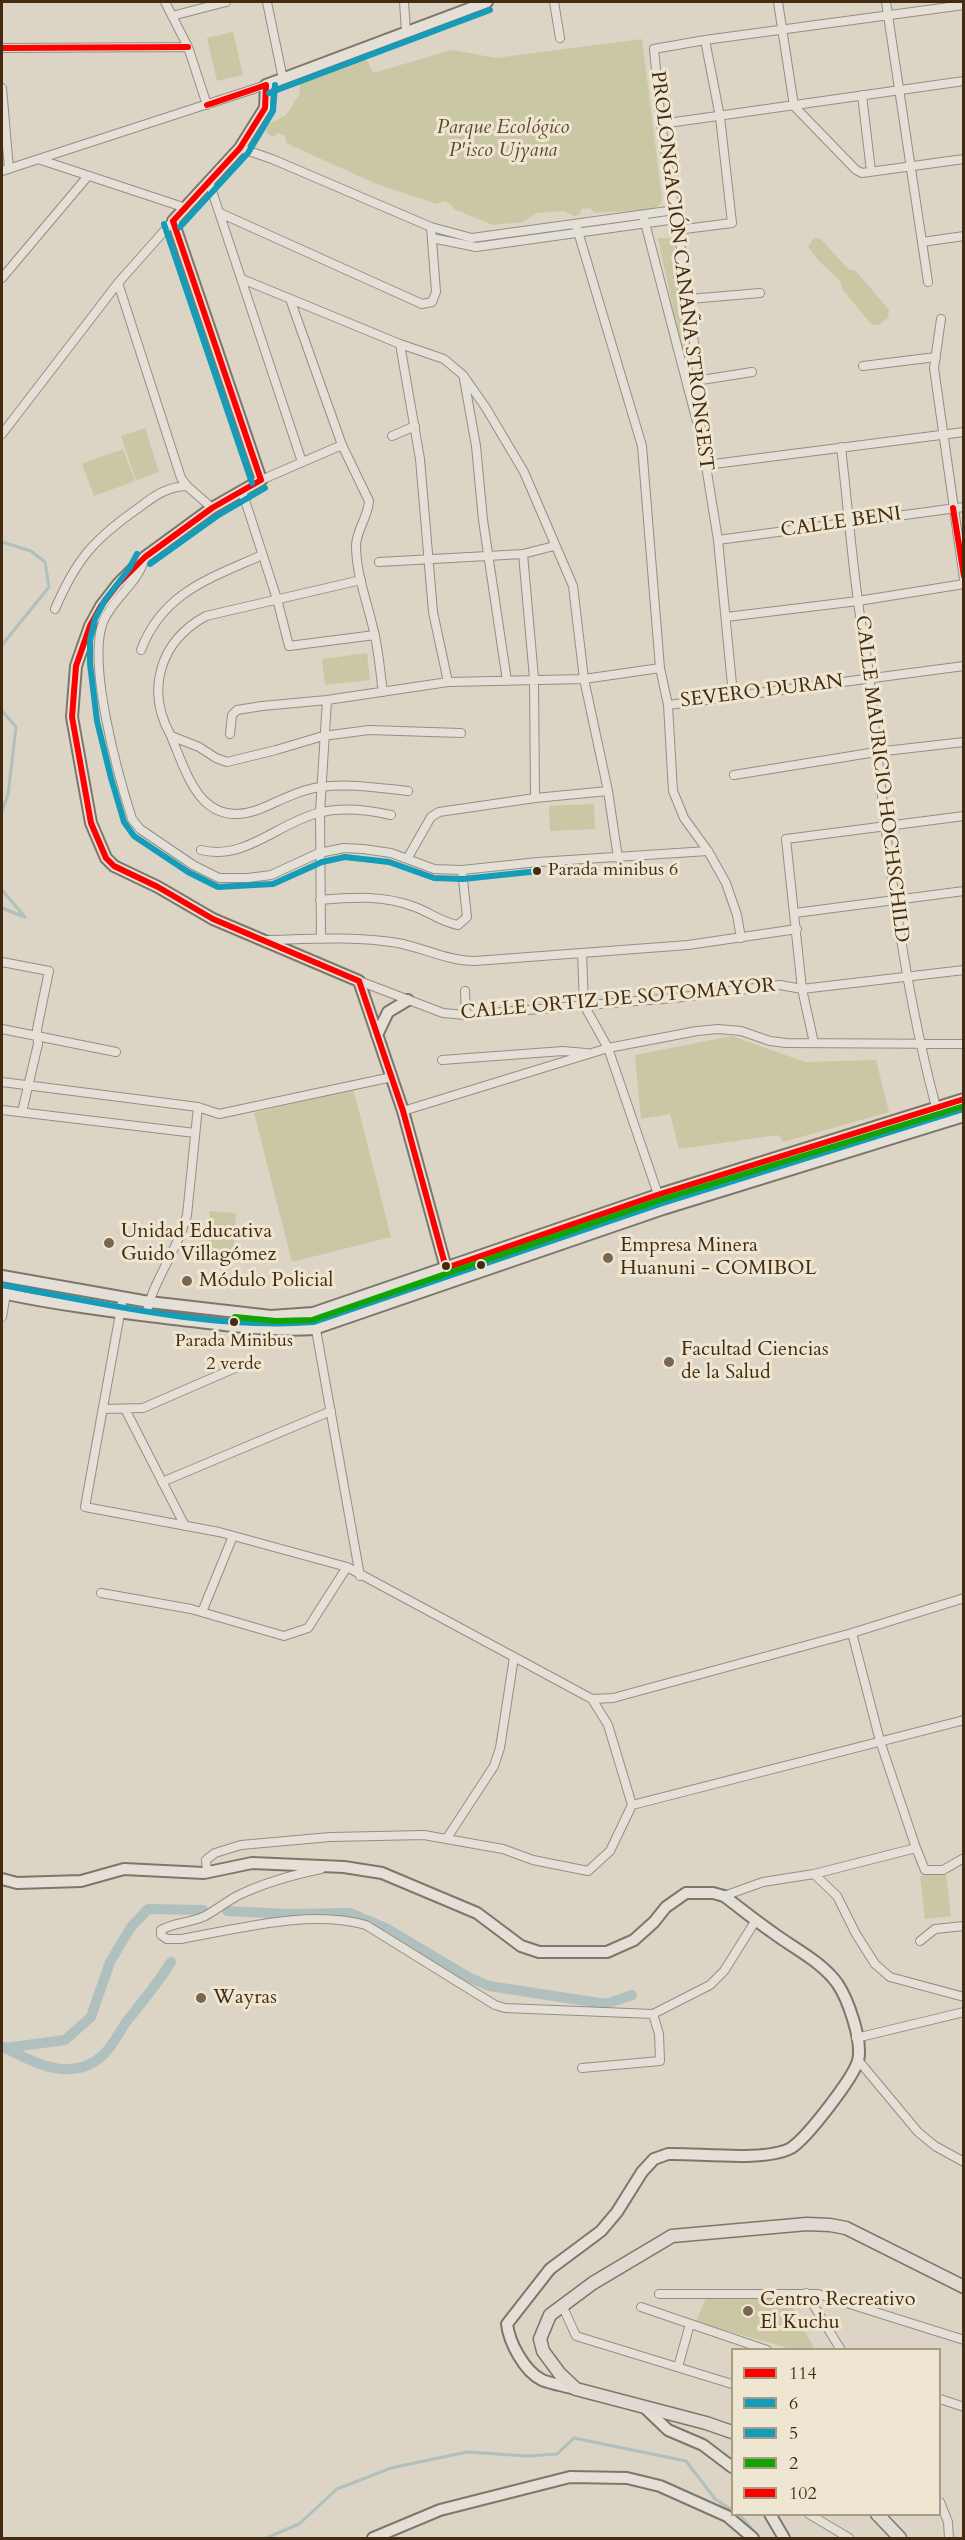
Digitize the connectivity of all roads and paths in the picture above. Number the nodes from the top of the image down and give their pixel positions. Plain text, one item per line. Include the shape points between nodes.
1 (165, 2) edge
2 (226, 2) edge
3 (267, 2) edge
4 (404, 2) edge
5 (487, 2) edge
6 (554, 2) edge
7 (778, 2) edge
8 (886, 2) edge
9 (963, 5) edge
10 (888, 15) junction
11 (172, 16) junction
12 (783, 30) junction
13 (406, 31) junction
14 (560, 38) dead end
15 (705, 40) junction
16 (188, 47) junction
17 (2, 48) edge
18 (283, 79) junction
19 (963, 81) edge
20 (266, 86) junction
21 (2, 88) edge
22 (899, 90) junction
23 (862, 95) junction
24 (207, 105) junction
25 (794, 106) junction
26 (720, 117) junction
27 (661, 124) junction
28 (240, 148) junction
29 (963, 159) edge
30 (41, 160) junction
31 (910, 166) junction
32 (5, 170) edge
33 (871, 171) junction
34 (88, 176) junction
35 (209, 182) junction
36 (186, 208) junction
37 (220, 213) junction
38 (643, 214) junction
39 (675, 215) junction
40 (173, 221) junction
41 (645, 224) junction
42 (576, 225) junction
43 (431, 228) junction
44 (677, 230) junction
45 (579, 234) junction
46 (963, 236) edge
47 (432, 238) junction
48 (922, 242) junction
49 (2, 278) edge
50 (242, 279) junction
51 (928, 282) dead end
52 (118, 283) junction
53 (760, 293) dead end
54 (290, 299) junction
55 (689, 300) junction
56 (941, 319) dead end
57 (400, 344) junction
58 (936, 357) junction
59 (863, 366) dead end
60 (753, 372) dead end
61 (463, 375) junction
62 (698, 380) junction
63 (685, 382) junction
64 (415, 426) junction
65 (963, 432) edge
66 (2, 434) edge
67 (701, 435) junction
68 (392, 436) dead end
69 (943, 436) junction
70 (342, 446) junction
71 (841, 447) junction
72 (302, 462) junction
73 (706, 465) junction
74 (261, 480) junction
75 (187, 486) junction
76 (242, 491) junction
77 (963, 507) edge
78 (212, 508) junction
79 (953, 508) junction
80 (849, 522) junction
81 (718, 540) junction
82 (554, 546) junction
83 (523, 554) junction
84 (262, 555) junction
85 (490, 555) junction
86 (145, 557) junction
87 (428, 560) junction
88 (380, 562) dead end
89 (963, 579) edge
90 (361, 580) junction
91 (963, 584) edge
92 (277, 599) junction
93 (858, 601) junction
94 (55, 609) dead end
95 (726, 617) junction
96 (375, 635) junction
97 (141, 650) dead end
98 (963, 666) edge
99 (660, 668) junction
100 (534, 678) junction
101 (870, 678) junction
102 (584, 679) junction
103 (507, 681) junction
104 (448, 682) junction
105 (383, 692) junction
106 (733, 695) junction
107 (327, 700) junction
108 (668, 705) junction
109 (461, 733) dead end
110 (230, 734) dead end
111 (171, 736) junction
112 (323, 736) junction
113 (963, 742) edge
114 (876, 753) junction
115 (734, 775) dead end
116 (320, 787) junction
117 (408, 791) dead end
118 (608, 791) junction
119 (535, 798) junction
120 (320, 812) junction
121 (391, 815) dead end
122 (963, 816) edge
123 (886, 825) junction
124 (201, 850) dead end
125 (708, 851) junction
126 (319, 853) junction
127 (618, 858) junction
128 (407, 859) junction
129 (462, 870) junction
130 (963, 891) edge
131 (320, 900) junction
132 (896, 900) junction
133 (795, 913) junction
134 (797, 928) junction
135 (741, 938) junction
136 (321, 939) junction
137 (264, 940) junction
138 (582, 953) junction
139 (2, 962) edge
140 (963, 970) edge
141 (906, 978) junction
142 (359, 981) junction
143 (802, 989) junction
144 (465, 991) dead end
145 (408, 1000) junction
146 (584, 1005) junction
147 (466, 1015) junction
148 (2, 1029) edge
149 (377, 1035) junction
150 (38, 1037) junction
151 (919, 1042) junction
152 (814, 1043) junction
153 (963, 1044) edge
154 (608, 1048) junction
155 (116, 1052) dead end
156 (590, 1053) junction
157 (442, 1060) dead end
158 (392, 1077) junction
159 (2, 1083) edge
160 (28, 1086) junction
161 (963, 1099) edge
162 (198, 1107) junction
163 (936, 1107) junction
164 (2, 1110) edge
165 (404, 1111) junction
166 (22, 1112) junction
167 (963, 1116) edge
168 (195, 1133) junction
169 (657, 1195) junction
170 (663, 1209) junction
171 (478, 1257) junction
172 (446, 1268) junction
173 (483, 1270) junction
174 (2, 1276) edge
175 (29, 1281) junction
176 (4, 1293) edge
177 (25, 1297) junction
178 (123, 1297) junction
179 (149, 1302) junction
180 (119, 1311) junction
181 (313, 1314) junction
182 (146, 1315) junction
183 (2, 1317) edge
184 (314, 1329) junction
185 (242, 1365) dead end
186 (103, 1409) junction
187 (125, 1409) junction
188 (331, 1411) junction
189 (162, 1482) junction
190 (184, 1526) junction
191 (233, 1536) junction
192 (347, 1568) junction
193 (360, 1576) junction
194 (101, 1593) dead end
195 (963, 1598) edge
196 (202, 1612) junction
197 (852, 1633) junction
198 (514, 1657) junction
199 (592, 1700) junction
200 (963, 1720) edge
201 (880, 1741) junction
202 (632, 1805) junction
203 (447, 1838) junction
204 (916, 1848) junction
205 (963, 1858) edge
206 (331, 1867) junction
207 (207, 1872) junction
208 (814, 1874) junction
209 (2, 1879) edge
210 (724, 1896) junction
211 (756, 1920) junction
212 (963, 1926) edge
213 (920, 1941) dead end
214 (963, 1997) edge
215 (963, 2012) edge
216 (653, 2014) junction
217 (856, 2037) junction
218 (858, 2060) junction
219 (582, 2068) dead end
220 (963, 2162) edge
221 (963, 2287) edge
222 (806, 2293) junction
223 (659, 2294) dead end
224 (562, 2305) junction
225 (641, 2307) dead end
226 (690, 2324) junction
227 (963, 2340) edge
228 (764, 2348) edge
229 (840, 2348) edge
230 (678, 2367) junction
231 (731, 2384) edge
232 (576, 2389) junction
233 (941, 2400) edge
234 (644, 2407) junction
235 (963, 2408) edge
236 (731, 2432) edge
237 (731, 2466) edge
238 (941, 2506) edge
239 (771, 2516) edge
240 (812, 2516) edge
241 (879, 2516) edge
242 (374, 2538) edge
243 (753, 2538) edge
244 (784, 2538) edge
245 (849, 2538) edge
246 (900, 2538) edge
247 (949, 2538) edge

1 - 11 street
2 - 11 street
3 - 18 street
4 - 13 street
5 - 13 street
6 - 14 street
7 - 12 street
8 - 10 street
9 - 10 street, PROLONGACIÓN CANAÑA STRONGEST
10 - 12 street, PROLONGACIÓN CANAÑA STRONGEST
10 - 22 street
11 - 16 street
12 - 15 street, PROLONGACIÓN CANAÑA STRONGEST
12 - 25 street
13 - 18 street
15 - 26 street
15 - 27 street, PROLONGACIÓN CANAÑA STRONGEST via 654,50
16 - 17 street
16 - 24 street
18 - 20 street
19 - 22 street
20 - 24 street
20 - 28 street via 265,108
21 - 32 street
22 - 23 street
22 - 31 street
23 - 25 street
23 - 33 street
24 - 30 street
25 - 26 street
25 - 33 street via 856,170
26 - 27 street
26 - 44 street via 732,223
27 - 39 street, PROLONGACIÓN CANAÑA STRONGEST
28 - 35 street
28 - 43 street
29 - 31 street
30 - 32 street
30 - 34 street
31 - 33 street
31 - 48 street
34 - 36 street
34 - 49 street
35 - 36 street
35 - 37 street
36 - 40 street
37 - 47 street via 422,304 432,302 436,292
37 - 50 street
38 - 39 street
38 - 41 street
38 - 42 street
39 - 41 street
39 - 44 street, PROLONGACIÓN CANAÑA STRONGEST
40 - 52 street
40 - 74 street
41 - 45 street
41 - 63 street
42 - 43 street via 485,238
42 - 45 street
43 - 47 street
44 - 55 street, PROLONGACIÓN CANAÑA STRONGEST
45 - 47 street via 476,248
45 - 99 street via 642,446
46 - 48 street
48 - 51 street
50 - 54 street
50 - 72 street
52 - 66 street
52 - 75 street
53 - 55 street
54 - 57 street
54 - 70 street
55 - 62 street, PROLONGACIÓN CANAÑA STRONGEST
56 - 58 street
57 - 61 street via 444,359
57 - 64 street
58 - 59 street
58 - 69 street
60 - 62 street
61 - 82 street via 524,472
61 - 85 street
62 - 63 street
62 - 67 street, PROLONGACIÓN CANAÑA STRONGEST
63 - 67 street
64 - 68 street
64 - 87 street
65 - 69 street
67 - 73 street, PROLONGACIÓN CANAÑA STRONGEST
69 - 71 street
69 - 79 street
70 - 72 street, CALLE ORTIZ DE SOTOMAYOR
70 - 90 street via 369,501 357,533
71 - 73 street
71 - 80 street, CALLE MAURICIO HOCHSCHILD
72 - 74 street, CALLE ORTIZ DE SOTOMAYOR
73 - 81 street, PROLONGACIÓN CANAÑA STRONGEST
74 - 76 street, CALLE ORTIZ DE SOTOMAYOR
75 - 78 street
75 - 94 street via 160,492 105,532 68,578
76 - 78 street, CALLE ORTIZ DE SOTOMAYOR
76 - 84 street
77 - 79 street, CALLE BENI
78 - 86 street, CALLE ORTIZ DE SOTOMAYOR
79 - 80 street, CALLE BENI
79 - 89 street
80 - 81 street, CALLE BENI
80 - 93 street, CALLE MAURICIO HOCHSCHILD
81 - 95 street, PROLONGACIÓN CANAÑA STRONGEST
82 - 83 street
82 - 102 street via 573,585
83 - 85 street
83 - 100 street
84 - 92 street
84 - 97 street via 179,595 157,620
85 - 87 street
85 - 103 street
86 - 126 street via 137,576 109,611 100,636 100,686 132,819 140,829 193,865 219,878 271,875
86 - 137 street, CALLE ORTIZ DE SOTOMAYOR via 101,606 76,666 72,717 93,830 114,866 213,919
87 - 88 street
87 - 104 street via 433,612
90 - 92 street
90 - 96 street
91 - 93 street
92 - 96 street via 289,646
92 - 111 street via 206,616 187,626 166,657 156,692 162,721
93 - 95 street
93 - 101 street, CALLE MAURICIO HOCHSCHILD
95 - 106 street, PROLONGACIÓN CANAÑA STRONGEST
96 - 105 street
98 - 101 street, SEVERO DURAN
99 - 102 street
99 - 108 street
100 - 102 street
100 - 103 street
100 - 119 street
101 - 106 street, SEVERO DURAN
101 - 114 street, CALLE MAURICIO HOCHSCHILD
102 - 118 street
103 - 104 street
104 - 105 street
105 - 107 street
106 - 108 street, SEVERO DURAN
107 - 110 street via 237,710 232,715
107 - 112 street
108 - 125 street via 677,806
109 - 112 street via 369,730
111 - 112 street via 227,762
111 - 116 street via 194,791 222,813 242,815
112 - 116 street
113 - 114 street
114 - 115 street
114 - 123 street, CALLE MAURICIO HOCHSCHILD
116 - 117 street
116 - 120 street
118 - 119 street
118 - 127 street
119 - 128 street via 439,812 431,817
120 - 121 street
120 - 124 street via 240,849 223,853
120 - 126 street
122 - 123 street
123 - 132 street, CALLE MAURICIO HOCHSCHILD
123 - 133 street via 786,839
125 - 127 street
125 - 135 street via 726,883
126 - 128 street via 363,849
126 - 131 street
127 - 129 street
128 - 129 street via 434,869
129 - 131 street via 467,917 459,925 385,898
130 - 132 street
131 - 136 street
132 - 133 street
132 - 141 street, CALLE MAURICIO HOCHSCHILD
133 - 134 street
134 - 135 street
134 - 143 street
135 - 138 street
136 - 137 street
136 - 138 street via 398,943 462,961
137 - 142 street, CALLE ORTIZ DE SOTOMAYOR
138 - 146 street
139 - 150 street via 49,971
140 - 141 street, CALLE ORTIZ DE SOTOMAYOR
141 - 143 street, CALLE ORTIZ DE SOTOMAYOR
141 - 151 street, CALLE MAURICIO HOCHSCHILD
142 - 145 street, CALLE ORTIZ DE SOTOMAYOR
142 - 149 street
143 - 146 street, CALLE ORTIZ DE SOTOMAYOR via 780,984
143 - 152 street
144 - 147 street
145 - 147 street, CALLE ORTIZ DE SOTOMAYOR via 443,1013
145 - 149 street via 388,1012
146 - 147 street, CALLE ORTIZ DE SOTOMAYOR
146 - 154 street
148 - 150 street
149 - 158 street
150 - 155 street
150 - 160 street
151 - 152 street
151 - 153 street
151 - 163 street, CALLE MAURICIO HOCHSCHILD
152 - 154 street via 770,1041 741,1031 718,1029
154 - 156 street
154 - 169 street
156 - 157 street via 563,1051
156 - 165 street
158 - 162 street via 237,1112 219,1114
158 - 165 street
159 - 160 street
160 - 162 street
160 - 166 street
161 - 163 street
162 - 168 street
163 - 169 street
164 - 166 street
165 - 172 street
166 - 168 street
167 - 170 street
168 - 179 street via 183,1230
169 - 170 street
169 - 171 street
170 - 173 street
171 - 172 street
171 - 173 street
172 - 181 street
173 - 184 street
174 - 175 street
175 - 177 street
175 - 178 street
176 - 177 street
176 - 183 street
177 - 180 street
178 - 179 street
178 - 180 street
179 - 181 street via 271,1316
179 - 182 street
180 - 182 street
180 - 186 street
181 - 184 street
182 - 184 street via 276,1330
184 - 188 street
185 - 187 street via 143,1408
186 - 187 street
186 - 190 street via 84,1507
187 - 189 street
188 - 189 street
188 - 193 street
189 - 190 street
190 - 191 street
191 - 192 street
191 - 196 street
192 - 193 street
192 - 196 street via 308,1628 291,1636
193 - 198 street
194 - 196 street
195 - 197 street
197 - 199 street via 613,1698
197 - 201 street
198 - 199 street
198 - 203 street via 494,1766
199 - 202 street via 608,1725
200 - 201 street
201 - 202 street
201 - 204 street
202 - 203 street via 610,1851 588,1871
203 - 207 street via 387,1834 240,1845 206,1860
204 - 205 street via 925,1870 943,1870
204 - 208 street
206 - 207 street via 252,1863
206 - 210 street via 382,1873 477,1913 521,1946 539,1952 607,1952 634,1940 666,1906 686,1893
206 - 216 street via 287,1876 237,1896 205,1916 168,1926 162,1935 181,1939 313,1917 345,1919 366,1925 495,2005
207 - 209 street via 124,1869 81,1881 17,1883
208 - 210 street via 763,1882
208 - 214 street via 837,1896 874,1964 890,1977
210 - 211 street
211 - 216 street via 724,1971 710,1985
211 - 217 street via 835,1980 845,1997
212 - 213 street via 935,1929
215 - 217 street
216 - 219 street via 660,2061
217 - 218 street
218 - 220 street via 918,2132
218 - 232 street via 826,2111 790,2148 768,2154 668,2154 654,2158 601,2230 540,2279 507,2324 509,2338 528,2368 541,2379
221 - 224 main road via 846,2228 807,2224 672,2236
222 - 223 street
222 - 227 street via 831,2296
222 - 229 street
224 - 230 street via 576,2336
224 - 232 main road via 550,2315 540,2339 547,2359
225 - 226 street
226 - 228 street
226 - 230 street
230 - 231 street
232 - 234 main road
233 - 235 street
234 - 236 main road
234 - 237 street via 668,2430 703,2445
238 - 247 street
239 - 244 street
240 - 245 street
241 - 246 main road
242 - 243 street via 440,2511 570,2477 627,2478 660,2486 727,2516

